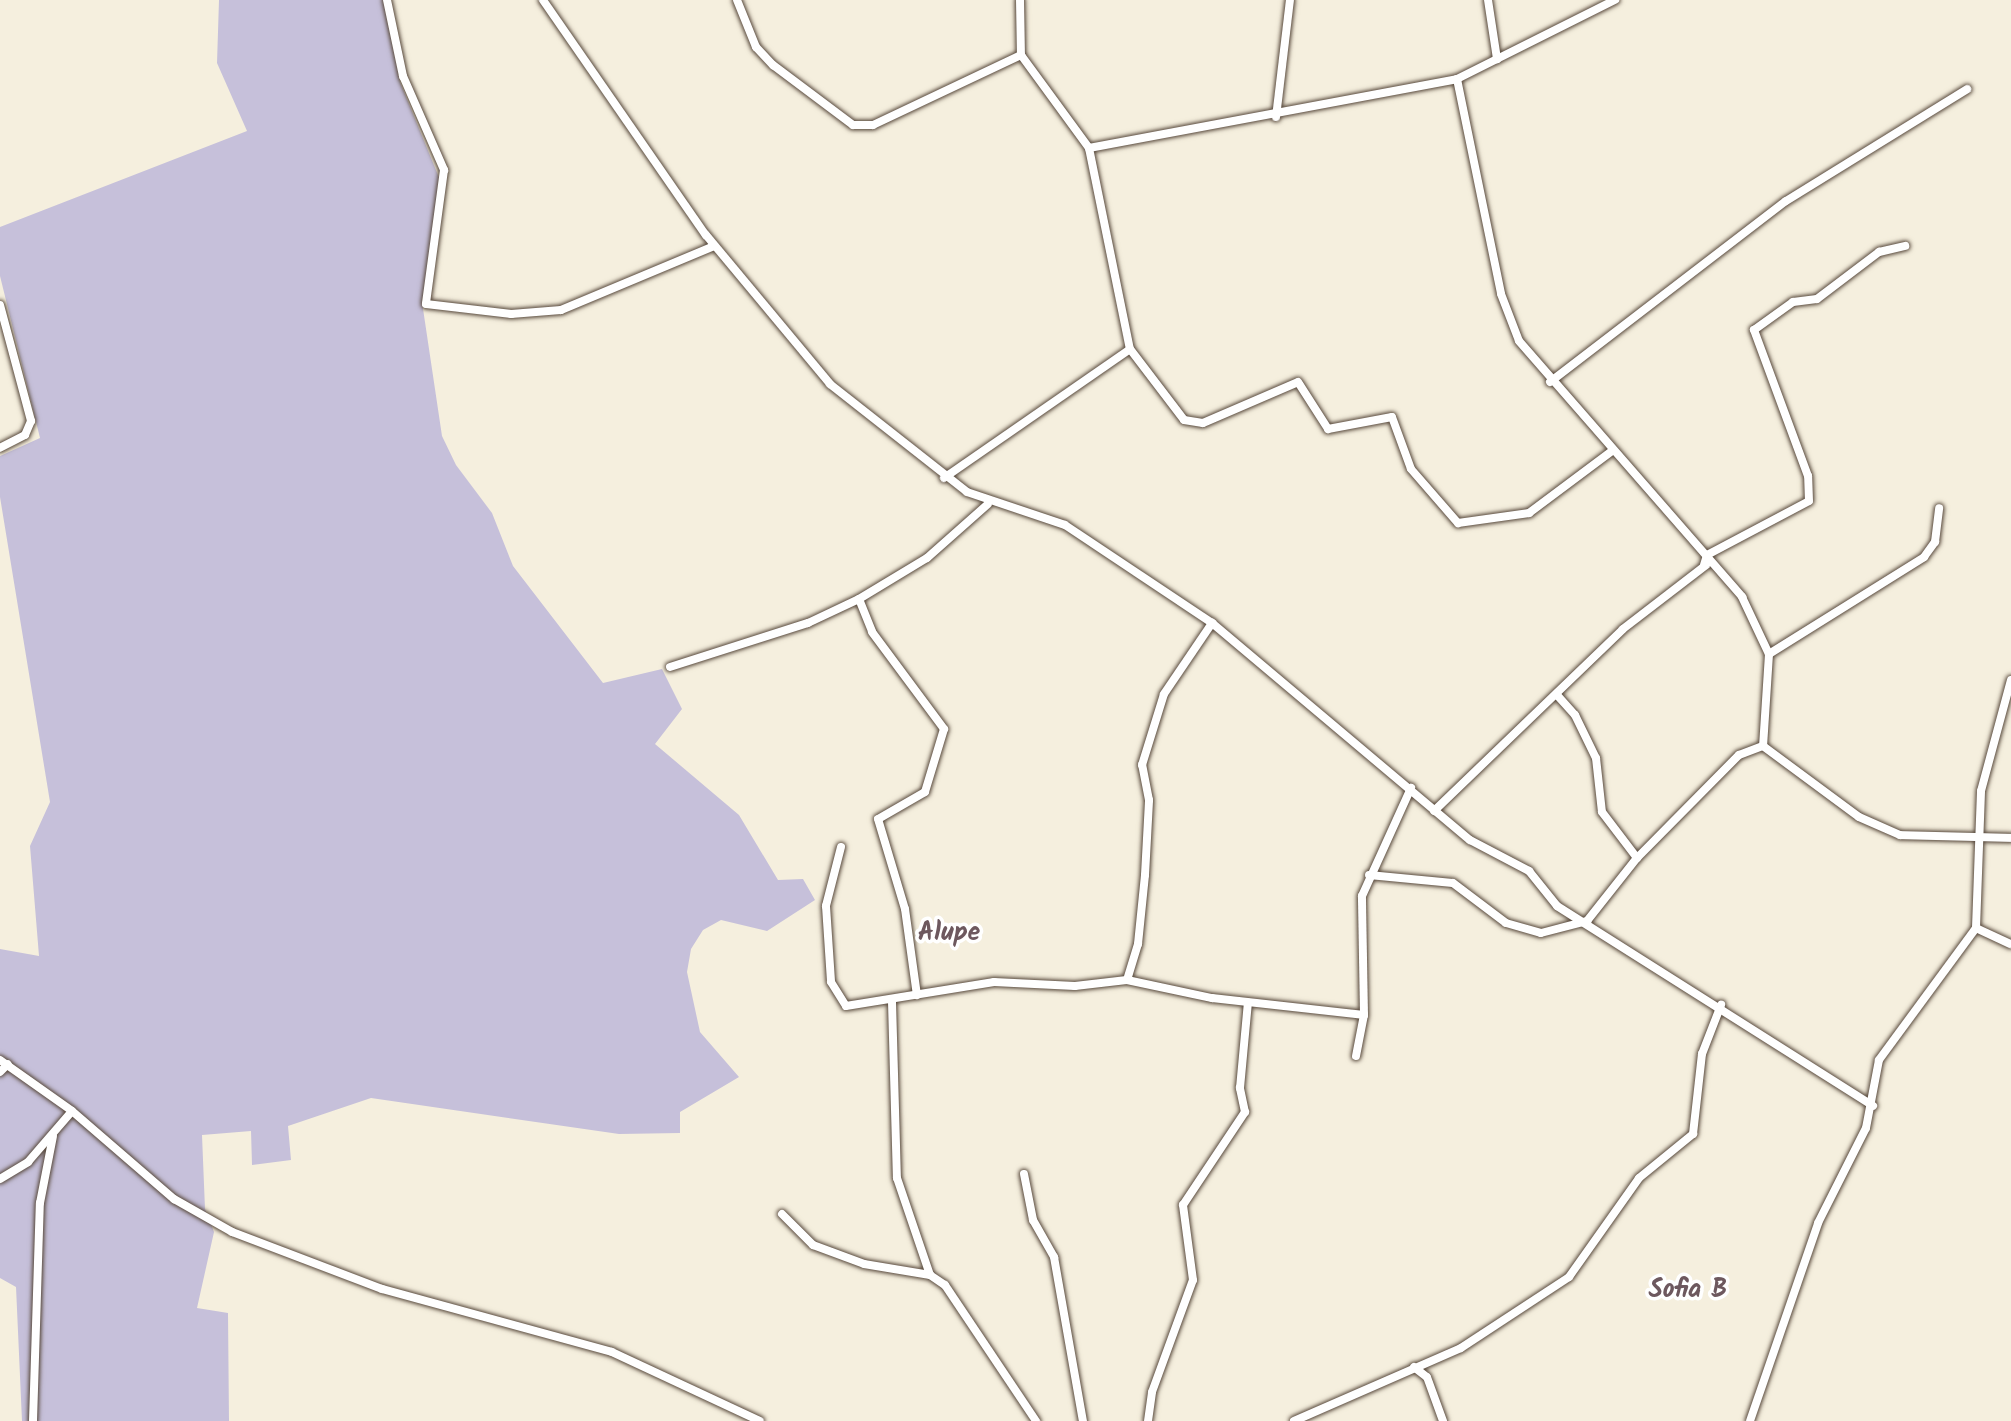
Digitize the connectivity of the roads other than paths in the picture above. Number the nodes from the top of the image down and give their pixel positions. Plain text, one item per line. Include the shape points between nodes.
1 (387, 0) edge
2 (543, 0) edge
3 (737, 0) edge
4 (1020, 0) edge
5 (1290, 0) edge
6 (1488, 0) edge
7 (1615, 0) edge
8 (1021, 55) junction
9 (1497, 59) junction
10 (1457, 79) junction
11 (1968, 89) dead end
12 (1276, 117) junction
13 (1089, 148) junction
14 (714, 246) junction
15 (1905, 246) dead end
16 (0, 305) edge
17 (1130, 349) junction
18 (1550, 382) junction
19 (0, 448) edge
20 (1612, 451) junction
21 (944, 478) junction
22 (988, 504) junction
23 (1939, 508) dead end
24 (1707, 555) junction
25 (1718, 564) junction
26 (1704, 565) junction
27 (859, 599) junction
28 (1212, 623) junction
29 (1769, 654) junction
30 (670, 667) dead end
31 (2011, 680) edge
32 (1557, 695) junction
33 (1763, 746) junction
34 (1412, 788) junction
35 (1434, 811) junction
36 (2011, 838) edge
37 (1980, 839) junction
38 (841, 847) dead end
39 (1637, 858) junction
40 (1369, 874) junction
41 (1587, 921) junction
42 (1976, 928) junction
43 (2011, 944) edge
44 (1127, 979) junction
45 (917, 995) junction
46 (892, 1002) junction
47 (1248, 1002) junction
48 (1721, 1005) junction
49 (1364, 1015) junction
50 (1356, 1056) dead end
51 (4, 1062) edge
52 (0, 1072) edge
53 (1873, 1106) junction
54 (72, 1111) junction
55 (53, 1136) junction
56 (1024, 1174) dead end
57 (0, 1179) edge
58 (782, 1214) dead end
59 (930, 1275) junction
60 (1432, 1361) junction
61 (1415, 1367) junction
62 (1427, 1377) junction
63 (33, 1421) edge
64 (760, 1421) edge
65 (1036, 1421) edge
66 (1083, 1421) edge
67 (1148, 1421) edge
68 (1294, 1421) edge
69 (1443, 1421) edge
70 (1750, 1421) edge

1 - 14 street via 403,76 444,170 426,304 511,314 561,310
2 - 14 street
3 - 8 street via 756,47 853,125 873,125
4 - 8 street
5 - 12 street
6 - 9 street
7 - 9 street
8 - 13 street
9 - 10 street
10 - 12 street
10 - 18 street via 1501,294 1519,341
11 - 18 street via 1786,201
12 - 13 street
13 - 17 street
14 - 21 street via 830,384
15 - 24 street via 1879,252 1817,299 1793,302 1754,330 1808,477 1809,501
16 - 19 street via 31,421 25,435
17 - 20 street via 1161,398 1194,424 1298,382 1328,429 1392,417 1411,469 1458,523 1529,513
17 - 21 street
18 - 20 street
20 - 24 street
21 - 22 street
22 - 27 street via 948,542
22 - 28 street via 1065,525
23 - 29 street via 1935,542 1924,558
24 - 25 street
24 - 26 street
25 - 26 street
25 - 29 street via 1742,597
26 - 32 street via 1623,629
27 - 30 street via 808,623
27 - 45 street via 872,632 944,729 925,792 878,819 905,909
28 - 34 street
28 - 44 street via 1164,694 1142,765 1149,800 1145,875 1138,944
29 - 33 street
31 - 37 street via 1981,791
32 - 35 street
32 - 39 street via 1575,715 1596,758 1602,811
33 - 37 street via 1886,829
33 - 39 street via 1739,755
34 - 35 street
34 - 40 street
35 - 41 street via 1471,840 1529,871 1557,906
36 - 37 street
37 - 42 street
38 - 46 street via 826,906 831,982 846,1006
39 - 41 street
40 - 41 street via 1453,883 1506,923 1541,933
40 - 49 street via 1362,909
41 - 48 street
42 - 43 street
42 - 53 street via 1891,1036 1879,1060
44 - 45 street via 1075,986 993,982
44 - 47 street
45 - 46 street
46 - 59 street via 897,1178
47 - 49 street
47 - 67 street via 1240,1088 1245,1112 1183,1205 1193,1280 1152,1392
48 - 53 street
48 - 60 street via 1702,1054 1693,1134 1639,1178 1569,1277
49 - 50 street
51 - 52 street
51 - 54 street
53 - 70 street via 1818,1223
54 - 55 street
54 - 64 street via 174,1199 232,1232 382,1289 612,1352
55 - 57 street
55 - 63 street via 40,1203
56 - 66 street via 1033,1220 1054,1257
58 - 59 street via 813,1245 864,1264
59 - 65 street via 962,1305
60 - 61 street
60 - 62 street
61 - 62 street
61 - 68 street
62 - 69 street

